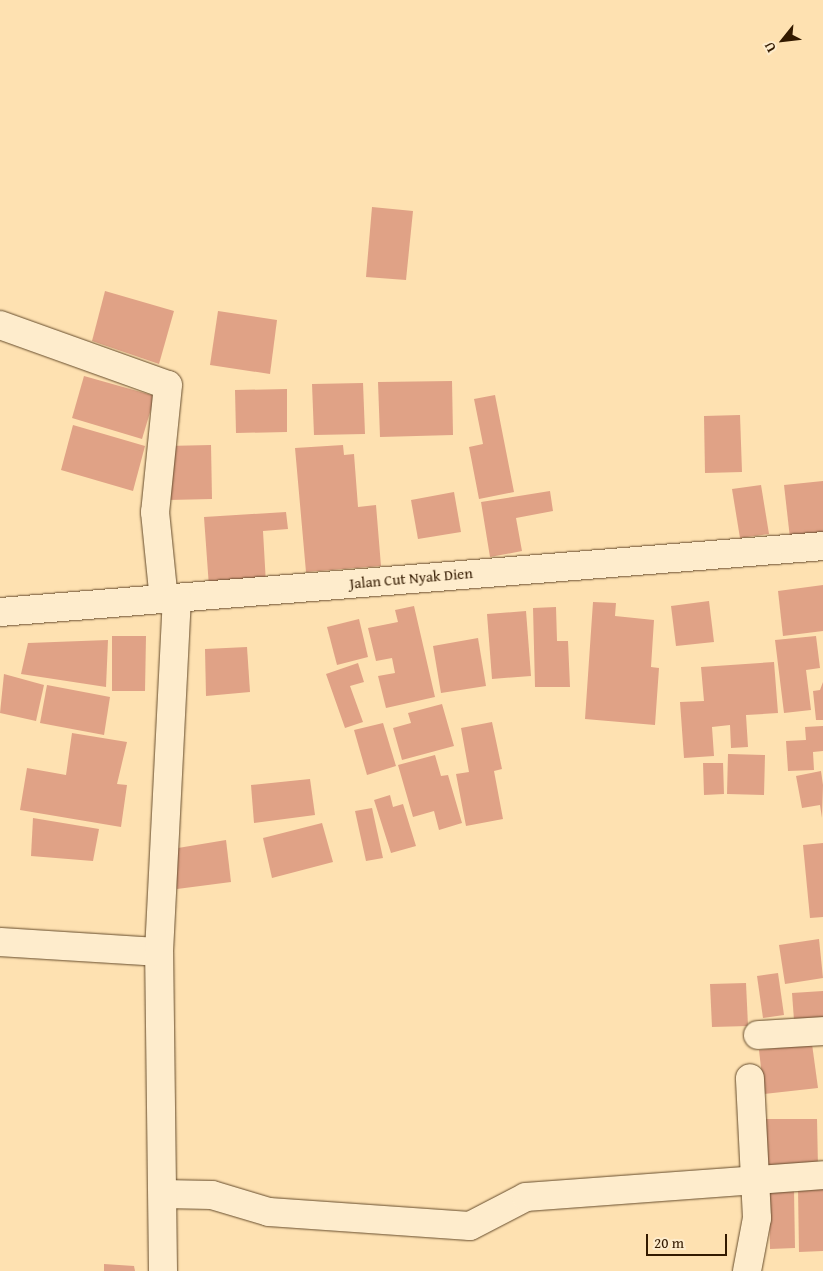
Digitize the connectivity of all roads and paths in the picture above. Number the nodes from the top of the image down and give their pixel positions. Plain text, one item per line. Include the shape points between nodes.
1 (0, 325) edge
2 (823, 546) edge
3 (171, 599) junction
4 (0, 612) edge
5 (0, 942) edge
6 (159, 952) junction
7 (823, 1031) edge
8 (758, 1035) dead end
9 (750, 1078) dead end
10 (823, 1175) edge
11 (755, 1182) junction
12 (163, 1194) junction
13 (163, 1271) edge
14 (747, 1271) edge

1 - 3 street via 168,386 155,512
2 - 3 street, Jalan Cut Nyak Dien
3 - 4 street, Jalan Cut Nyak Dien
3 - 6 street
5 - 6 street
6 - 12 street
7 - 8 street
9 - 11 street
10 - 11 street
11 - 12 street via 526,1197 486,1221 446,1227 269,1212 212,1195
11 - 14 street via 757,1218
12 - 13 street

